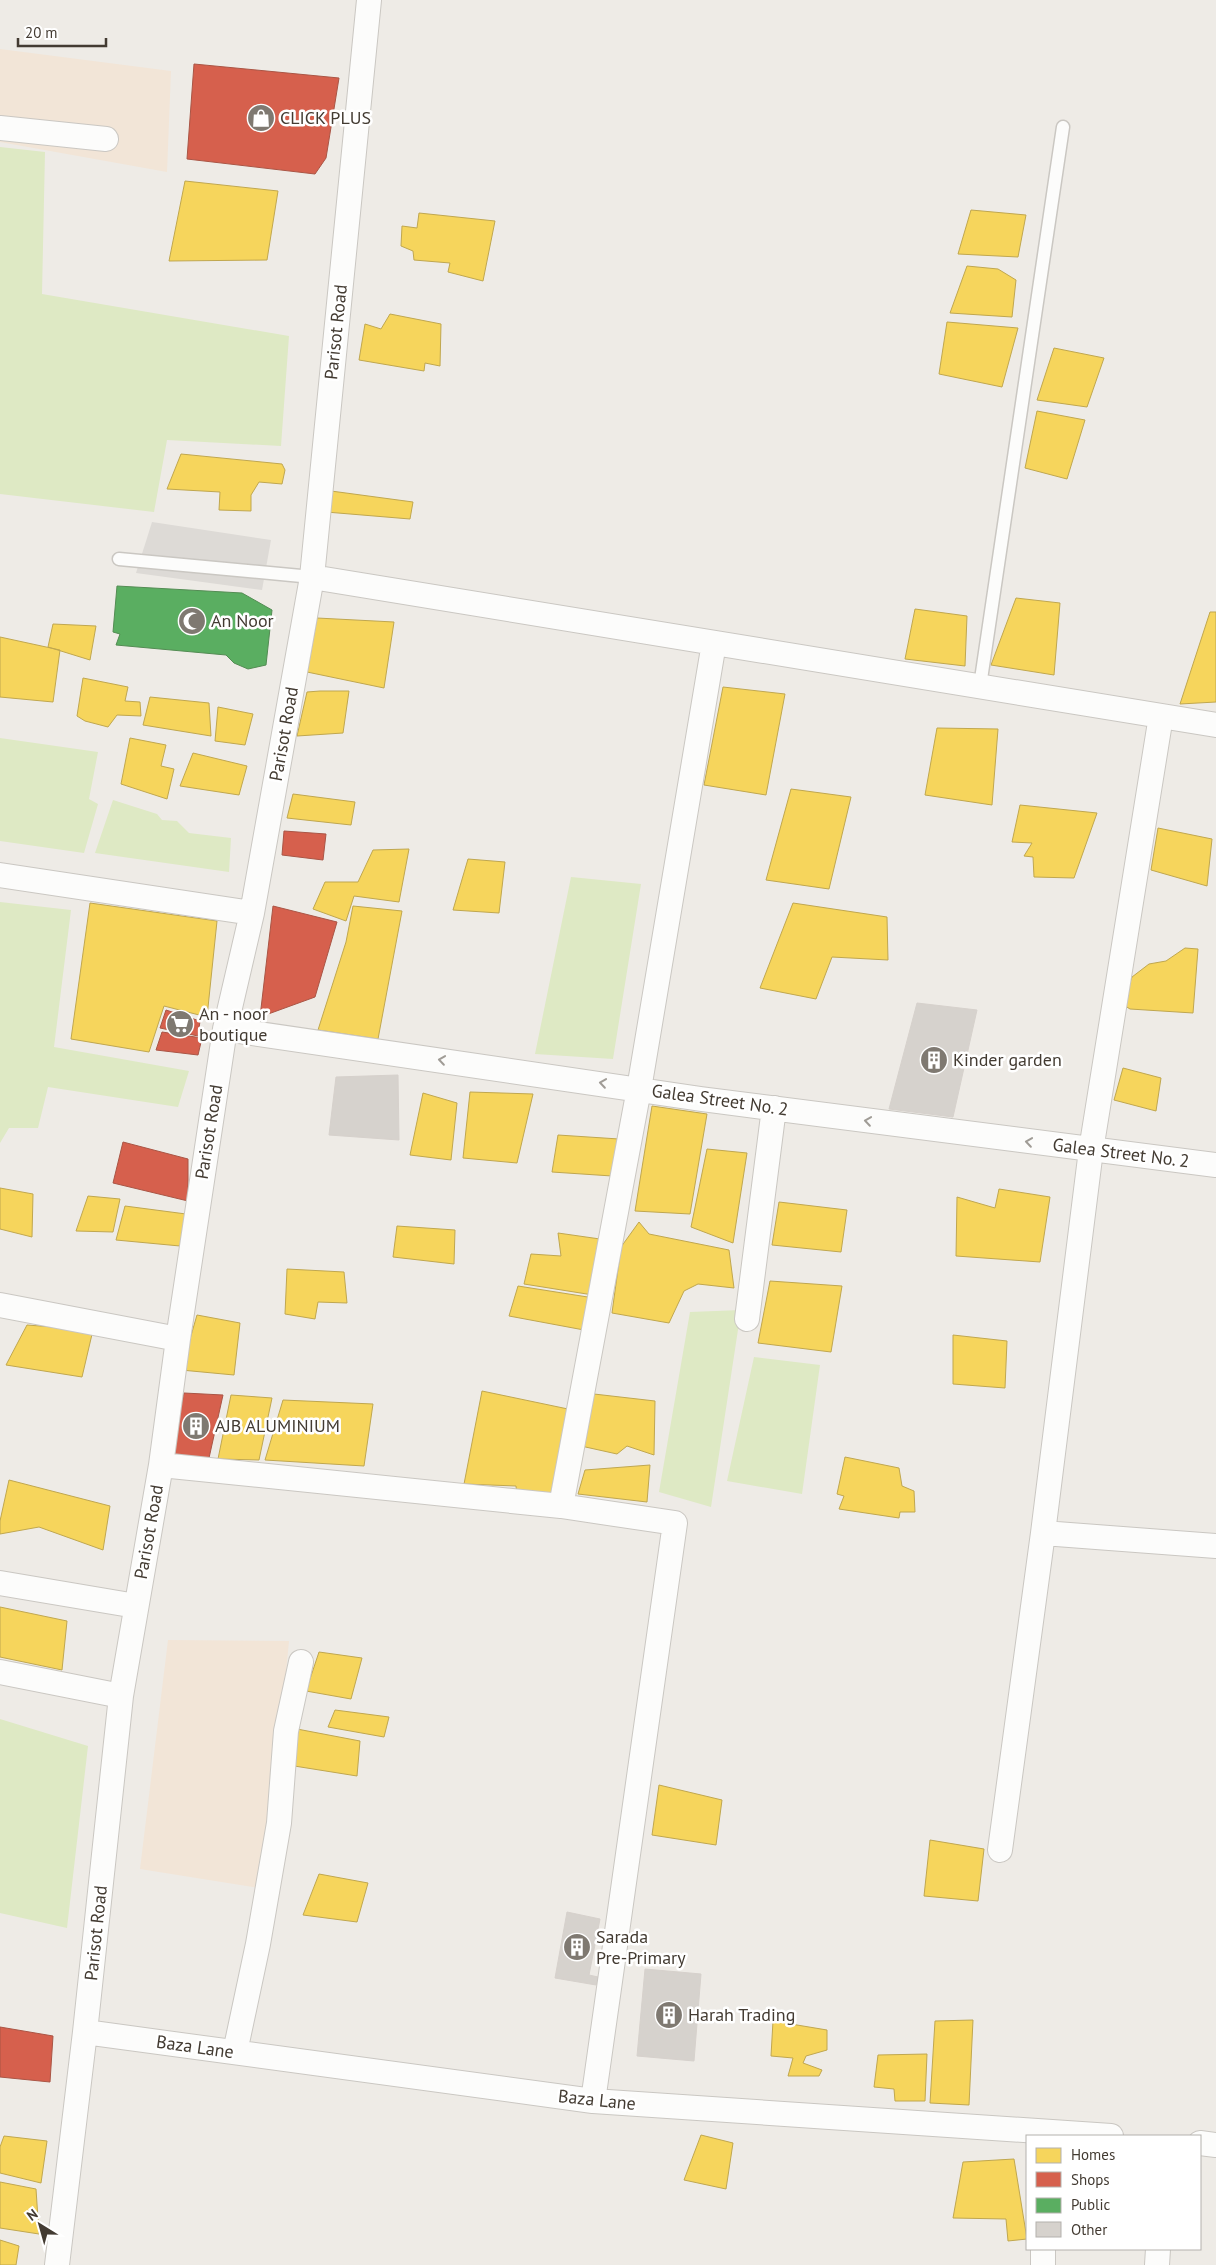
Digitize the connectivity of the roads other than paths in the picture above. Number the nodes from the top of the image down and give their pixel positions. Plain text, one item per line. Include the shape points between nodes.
1 (368, 0) edge
2 (1063, 127) dead end
3 (0, 128) edge
4 (106, 139) dead end
5 (120, 559) dead end
6 (312, 577) junction
7 (714, 644) junction
8 (980, 686) junction
9 (1161, 716) junction
10 (1216, 725) edge
11 (0, 875) edge
12 (252, 913) junction
13 (225, 1029) junction
14 (639, 1089) junction
15 (774, 1108) junction
16 (1091, 1150) junction
17 (1216, 1165) edge
18 (0, 1305) edge
19 (747, 1319) dead end
20 (178, 1339) junction
21 (161, 1466) junction
22 (561, 1506) junction
23 (1043, 1533) junction
24 (1216, 1546) edge
25 (0, 1583) edge
26 (136, 1606) junction
27 (301, 1662) dead end
28 (0, 1672) edge
29 (121, 1696) junction
30 (1000, 1850) dead end
31 (85, 2032) junction
32 (235, 2052) junction
33 (593, 2101) junction
34 (1025, 2140) edge
35 (1201, 2144) edge
36 (1216, 2145) edge
37 (1043, 2250) edge
38 (1158, 2250) edge
39 (58, 2265) edge
40 (1043, 2265) edge
41 (1157, 2265) edge

1 - 6 street, Parisot Road
2 - 8 lane
3 - 4 street
5 - 6 lane
6 - 7 street
6 - 12 street, Parisot Road
7 - 8 street
7 - 14 street
8 - 9 street
9 - 10 street
9 - 16 street
11 - 12 street
12 - 13 street, Parisot Road
14 -> 13 street, Galea Street No. 2
13 - 20 street, Parisot Road
14 - 15 street, Galea Street No. 2
14 - 22 street
16 -> 15 street, Galea Street No. 2
15 - 19 street
16 - 17 street, Galea Street No. 2
16 - 23 street
18 - 20 street
20 - 21 street, Parisot Road
21 - 22 street
21 - 26 street, Parisot Road
22 - 33 street via 675,1523
23 - 24 street
23 - 30 street
25 - 26 street
26 - 29 street, Parisot Road
27 - 32 street via 286,1731 279,1822
28 - 29 street
29 - 31 street, Parisot Road
31 - 32 street, Baza Lane
31 - 39 street, Parisot Road
32 - 33 street, Baza Lane
33 - 34 street, Baza Lane
35 - 36 street
37 - 40 street
38 - 41 street

